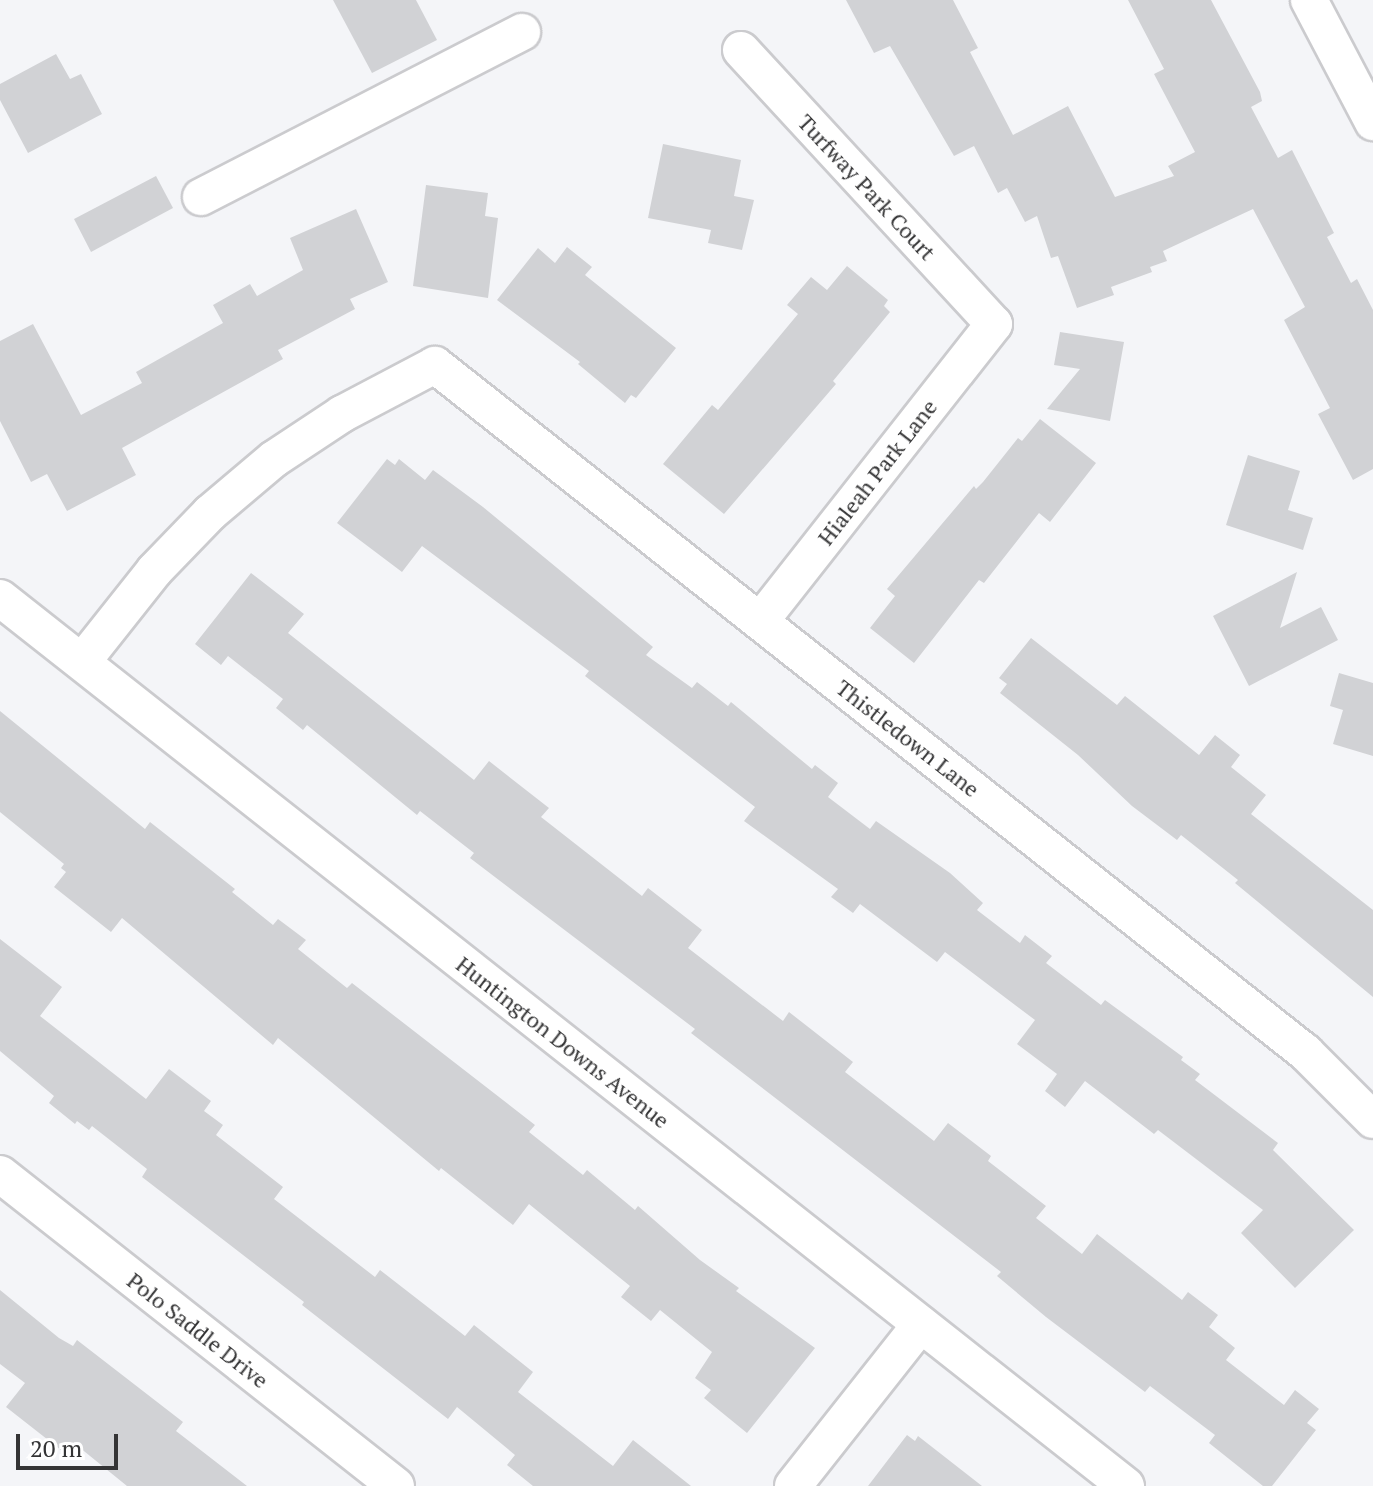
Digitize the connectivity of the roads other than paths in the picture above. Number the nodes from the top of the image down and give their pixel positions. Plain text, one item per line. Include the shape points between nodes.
1 (1309, 0) edge
2 (522, 32) dead end
3 (741, 50) dead end
4 (1373, 122) edge
5 (201, 197) dead end
6 (994, 324) joint
7 (0, 598) edge
8 (760, 621) junction
9 (82, 662) junction
10 (1373, 1120) edge
11 (0, 1174) edge
12 (921, 1324) junction
13 (396, 1486) edge
14 (793, 1486) edge
15 (1126, 1486) edge

1 - 4 street
2 - 5 street
3 - 6 street, Turfway Park Court
6 - 8 street, Hialeah Park Lane
7 - 9 street, Huntington Downs Avenue
8 - 9 street, Thistledown Lane via 435,365 342,414 274,459 154,571
8 - 10 street, Thistledown Lane via 1305,1052
9 - 12 street, Huntington Downs Avenue
11 - 13 street, Polo Saddle Drive
12 - 14 street
12 - 15 street, Huntington Downs Avenue

